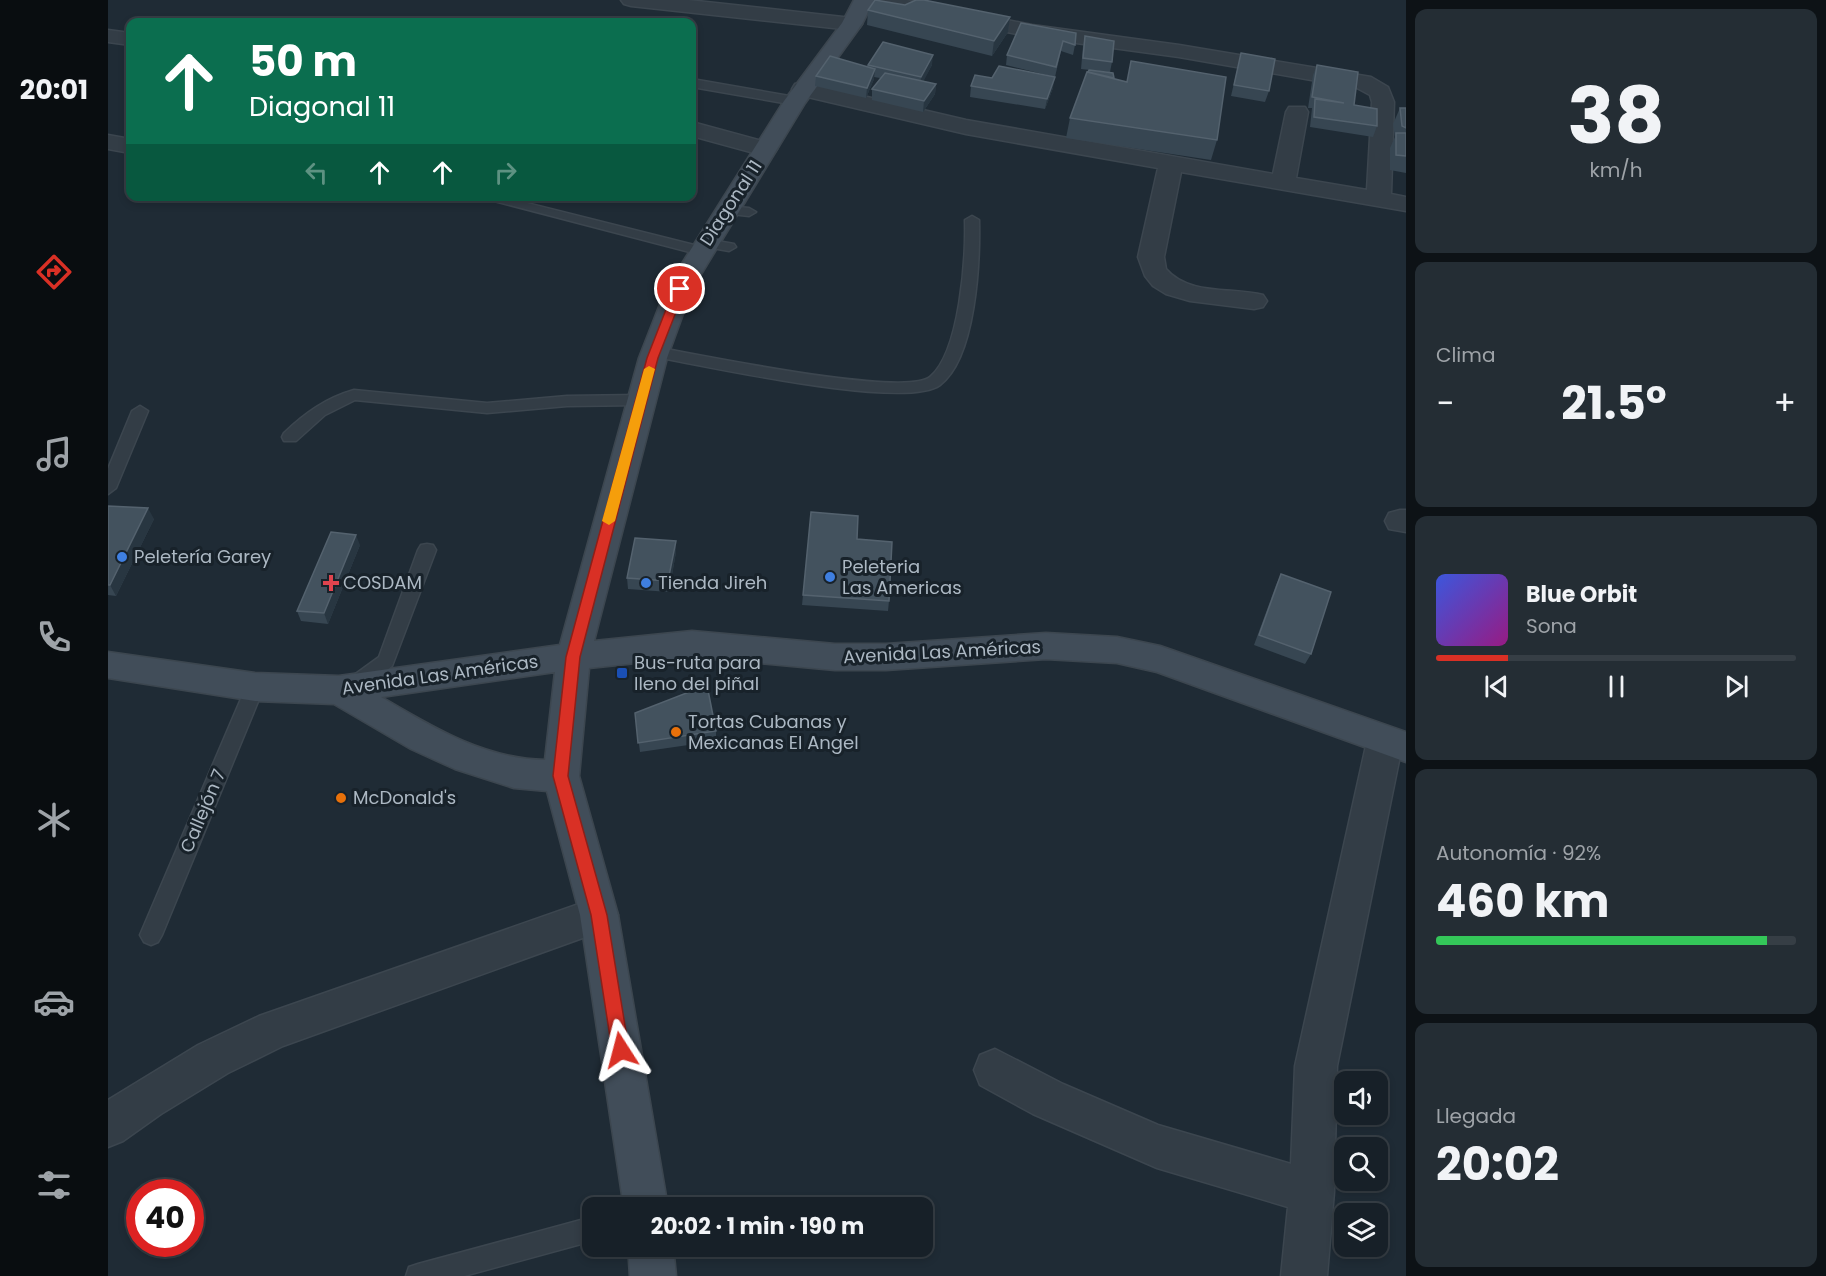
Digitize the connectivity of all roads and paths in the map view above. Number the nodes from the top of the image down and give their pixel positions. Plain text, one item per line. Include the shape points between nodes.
1 (631, 0) edge
2 (864, 0) edge
3 (876, 0) edge
4 (852, 24) junction
5 (108, 36) edge
6 (126, 38) edge
7 (696, 83) edge
8 (799, 95) junction
9 (1297, 112) dead end
10 (696, 130) edge
11 (108, 142) edge
12 (126, 145) edge
13 (765, 149) junction
14 (1171, 163) junction
15 (1282, 183) junction
16 (1379, 200) junction
17 (505, 201) edge
18 (1406, 204) edge
19 (972, 220) dead end
20 (712, 247) junction
21 (1254, 300) dead end
22 (655, 352) junction
23 (641, 400) junction
24 (141, 411) dead end
25 (290, 437) dead end
26 (108, 488) edge
27 (428, 550) dead end
28 (573, 657) junction
29 (108, 665) edge
30 (255, 687) junction
31 (339, 690) junction
32 (1395, 750) edge
33 (561, 776) junction
34 (599, 915) junction
35 (151, 935) dead end
36 (995, 1070) dead end
37 (108, 1126) edge
38 (1312, 1192) junction
39 (644, 1197) edge
40 (582, 1232) edge
41 (651, 1257) edge
42 (418, 1276) edge
43 (653, 1276) edge
44 (1304, 1276) edge

1 - 4 street
2 - 4 street, Diagonal 11
3 - 16 street via 1032,32 1179,51 1363,82 1380,92 1383,102
4 - 8 street, Diagonal 11
5 - 6 street
7 - 8 lane
8 - 13 street, Diagonal 11
8 - 14 street
9 - 15 street
10 - 13 street
11 - 12 street
13 - 20 street, Diagonal 11 via 738,211
14 - 15 street
14 - 21 street via 1150,257 1153,273 1159,280 1182,290
15 - 16 street
16 - 18 street
17 - 20 lane
19 - 22 lane via 974,247 969,284 954,352 942,376 925,387 857,385
20 - 22 street, Diagonal 11 via 680,289
22 - 23 street, Diagonal 11
23 - 25 lane via 487,408 354,395 320,410
23 - 28 street, Diagonal 11
24 - 26 lane
27 - 31 lane via 386,662 358,683
28 - 31 street, Avenida Las Américas
28 - 32 street, Avenida Las Américas via 692,644 835,657 1046,646 1117,650 1160,659
28 - 33 street, Diagonal 11
29 - 30 street, Avenida Las Américas
30 - 31 street, Avenida Las Américas
30 - 35 lane, Callejón 7
31 - 33 street via 426,739 484,765 516,773
32 - 38 street via 1316,1066
33 - 34 street
34 - 37 street via 273,1030 194,1071
34 - 39 street
36 - 38 street via 1048,1099 1157,1146
38 - 44 street
40 - 42 lane
41 - 43 street

